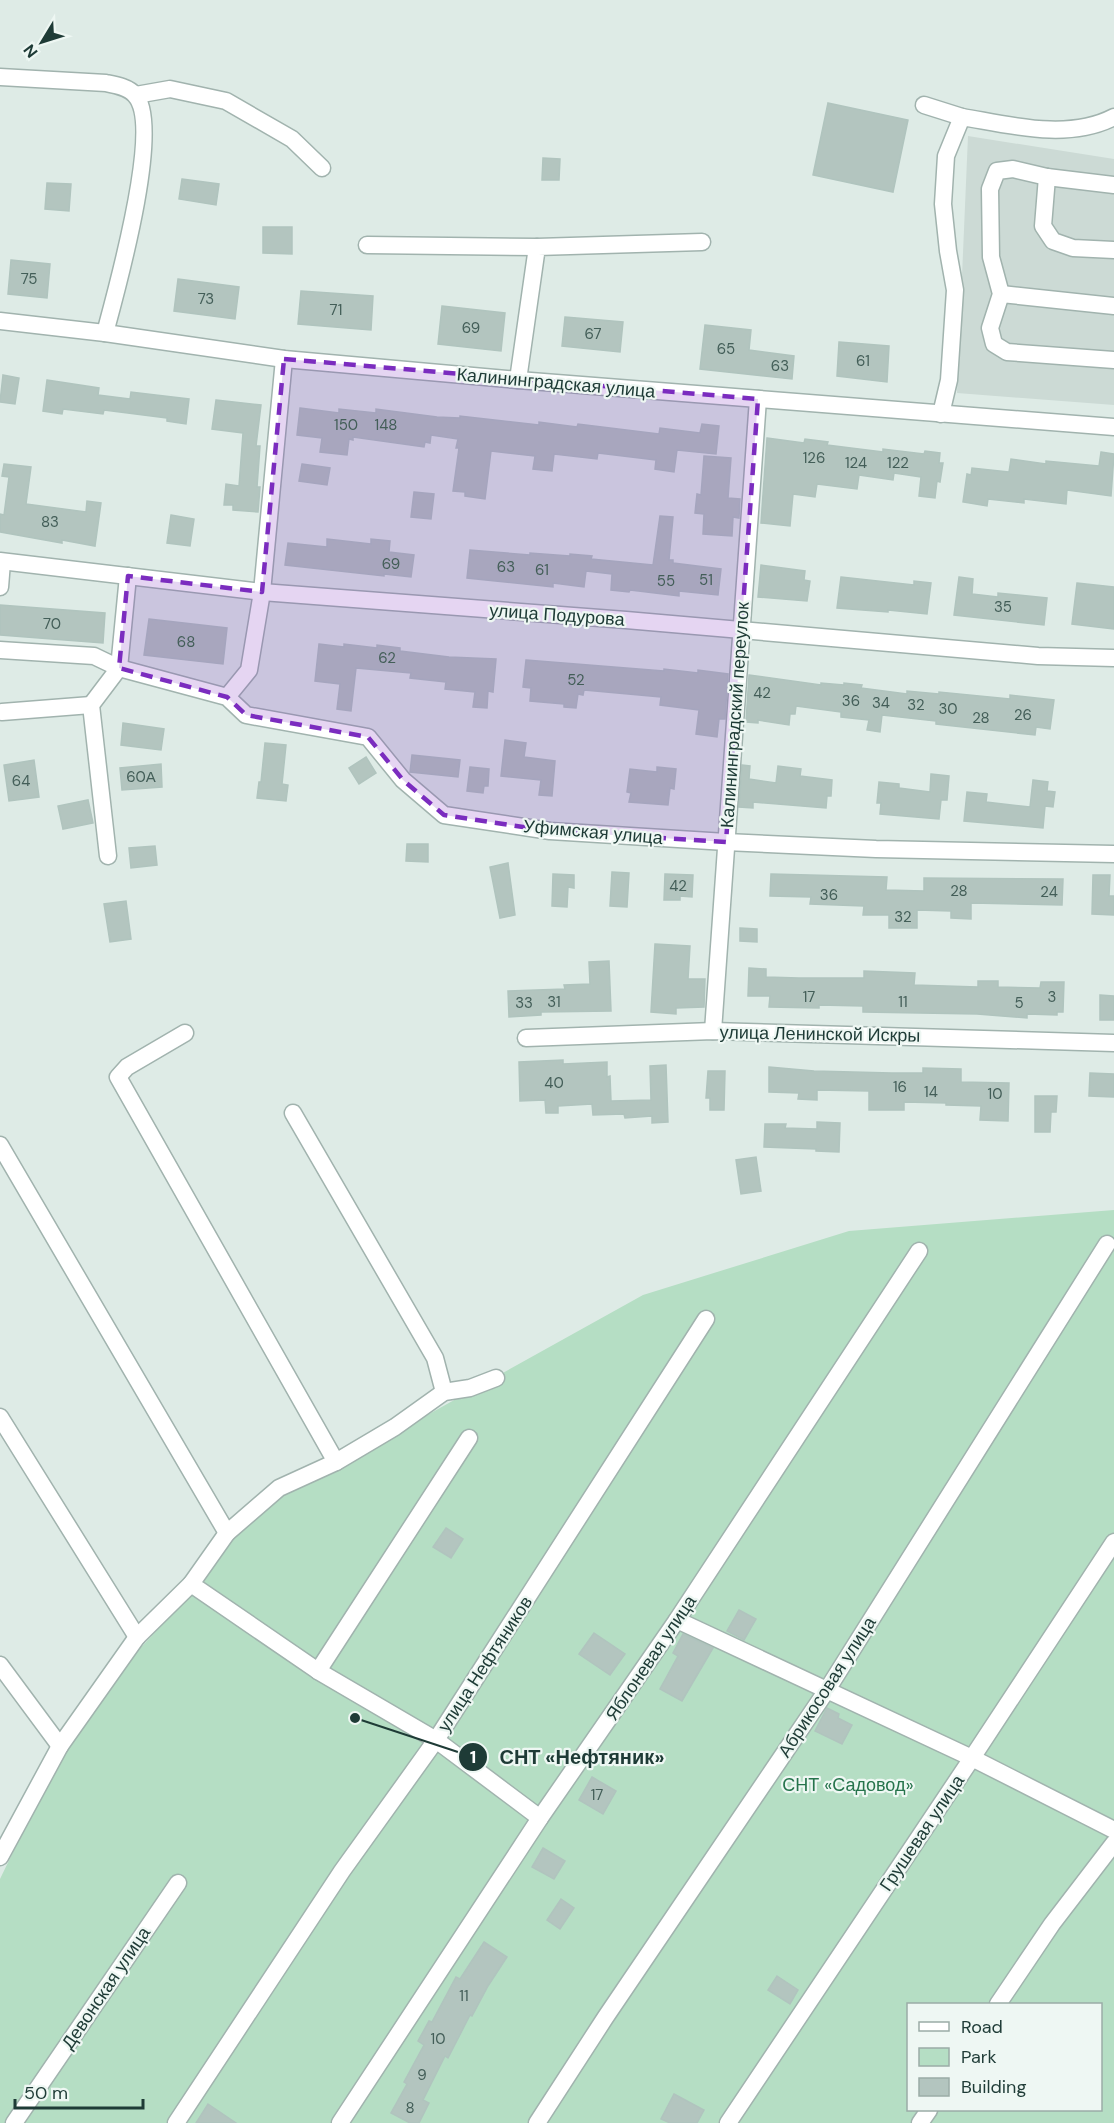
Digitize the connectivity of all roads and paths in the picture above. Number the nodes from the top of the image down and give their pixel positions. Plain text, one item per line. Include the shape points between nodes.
1 (0, 77) edge
2 (136, 95) junction
3 (924, 105) dead end
4 (962, 117) junction
5 (1114, 117) edge
6 (322, 168) dead end
7 (1047, 177) junction
8 (1114, 185) edge
9 (702, 242) dead end
10 (367, 245) dead end
11 (537, 247) junction
12 (1114, 250) edge
13 (1001, 294) junction
14 (1114, 306) edge
15 (0, 321) edge
16 (105, 333) junction
17 (284, 359) junction
18 (1114, 360) edge
19 (518, 380) junction
20 (758, 399) junction
21 (941, 414) junction
22 (1114, 427) edge
23 (1, 561) edge
24 (128, 576) junction
25 (0, 587) edge
26 (262, 592) junction
27 (741, 630) junction
28 (0, 650) edge
29 (1114, 658) edge
30 (119, 668) junction
31 (227, 697) junction
32 (91, 705) junction
33 (2, 712) dead end
34 (726, 843) junction
35 (1114, 854) edge
36 (108, 856) dead end
37 (712, 1031) junction
38 (185, 1033) dead end
39 (526, 1038) dead end
40 (1114, 1043) edge
41 (293, 1113) dead end
42 (0, 1145) edge
43 (1107, 1244) dead end
44 (919, 1251) dead end
45 (706, 1319) dead end
46 (496, 1378) dead end
47 (444, 1392) junction
48 (0, 1417) edge
49 (469, 1438) dead end
50 (336, 1462) junction
51 (227, 1533) junction
52 (1114, 1542) edge
53 (191, 1584) junction
54 (677, 1620) junction
55 (137, 1637) junction
56 (0, 1665) edge
57 (318, 1671) junction
58 (827, 1690) junction
59 (436, 1740) junction
60 (60, 1746) junction
61 (972, 1758) junction
62 (540, 1818) junction
63 (1114, 1830) edge
64 (1114, 1843) edge
65 (0, 1857) edge
66 (178, 1883) dead end
67 (999, 2003) edge
68 (14, 2123) edge
69 (176, 2123) edge
70 (340, 2123) edge
71 (537, 2123) edge
72 (729, 2123) edge

1 - 2 street via 106,83 122,86
2 - 6 street via 170,89 226,101 292,139
2 - 16 street via 144,116 144,139 132,225
3 - 4 street
4 - 5 street via 1043,130 1098,126
4 - 21 street via 946,156 943,204 955,290 949,380
7 - 8 street
7 - 12 street via 1043,226 1053,241 1073,248
7 - 13 street via 1013,169 997,171 990,189 991,257
9 - 11 street
10 - 11 street
11 - 19 street
13 - 14 street
13 - 18 street via 990,328 994,344 1007,351
15 - 16 street, Калининградская улица
16 - 17 street, Калининградская улица
17 - 19 street, Калининградская улица
17 - 26 street
19 - 20 street, Калининградская улица
20 - 21 street, Калининградская улица
20 - 27 street, Калининградский переулок
21 - 22 street, Калининградская улица
23 - 24 street, улица Подурова
23 - 25 street
24 - 26 street, улица Подурова
24 - 30 street
26 - 27 street, улица Подурова
26 - 31 street via 249,670
27 - 29 street, улица Подурова via 1038,656
27 - 34 street, Калининградский переулок
28 - 30 street, Уфимская улица via 94,656
30 - 31 street, Уфимская улица
30 - 32 street
31 - 34 street, Уфимская улица via 246,715 368,737 403,780 444,815 550,831
32 - 33 street
32 - 36 street
34 - 35 street, Уфимская улица
34 - 37 street, Калининградский переулок
37 - 39 street, улица Ленинской Искры
37 - 40 street, улица Ленинской Искры
38 - 50 street via 127,1067 118,1077
41 - 47 street via 435,1358
42 - 51 street
43 - 58 street, Абрикосовая улица
44 - 54 street, Яблоневая улица
45 - 59 street, улица Нефтяников
46 - 47 street
47 - 50 street
48 - 55 street
49 - 57 street
50 - 51 street via 279,1488
51 - 53 street
52 - 61 street, Грушевая улица
53 - 55 street
53 - 57 street
54 - 58 street
54 - 62 street, Яблоневая улица
55 - 60 street
56 - 60 street
57 - 59 street
58 - 61 street
58 - 71 street, Абрикосовая улица
59 - 62 street
59 - 69 street, улица Нефтяников via 342,1871
60 - 65 street
61 - 63 street
61 - 72 street, Грушевая улица
62 - 70 street, Яблоневая улица
64 - 67 street
66 - 68 street, Девонская улица

